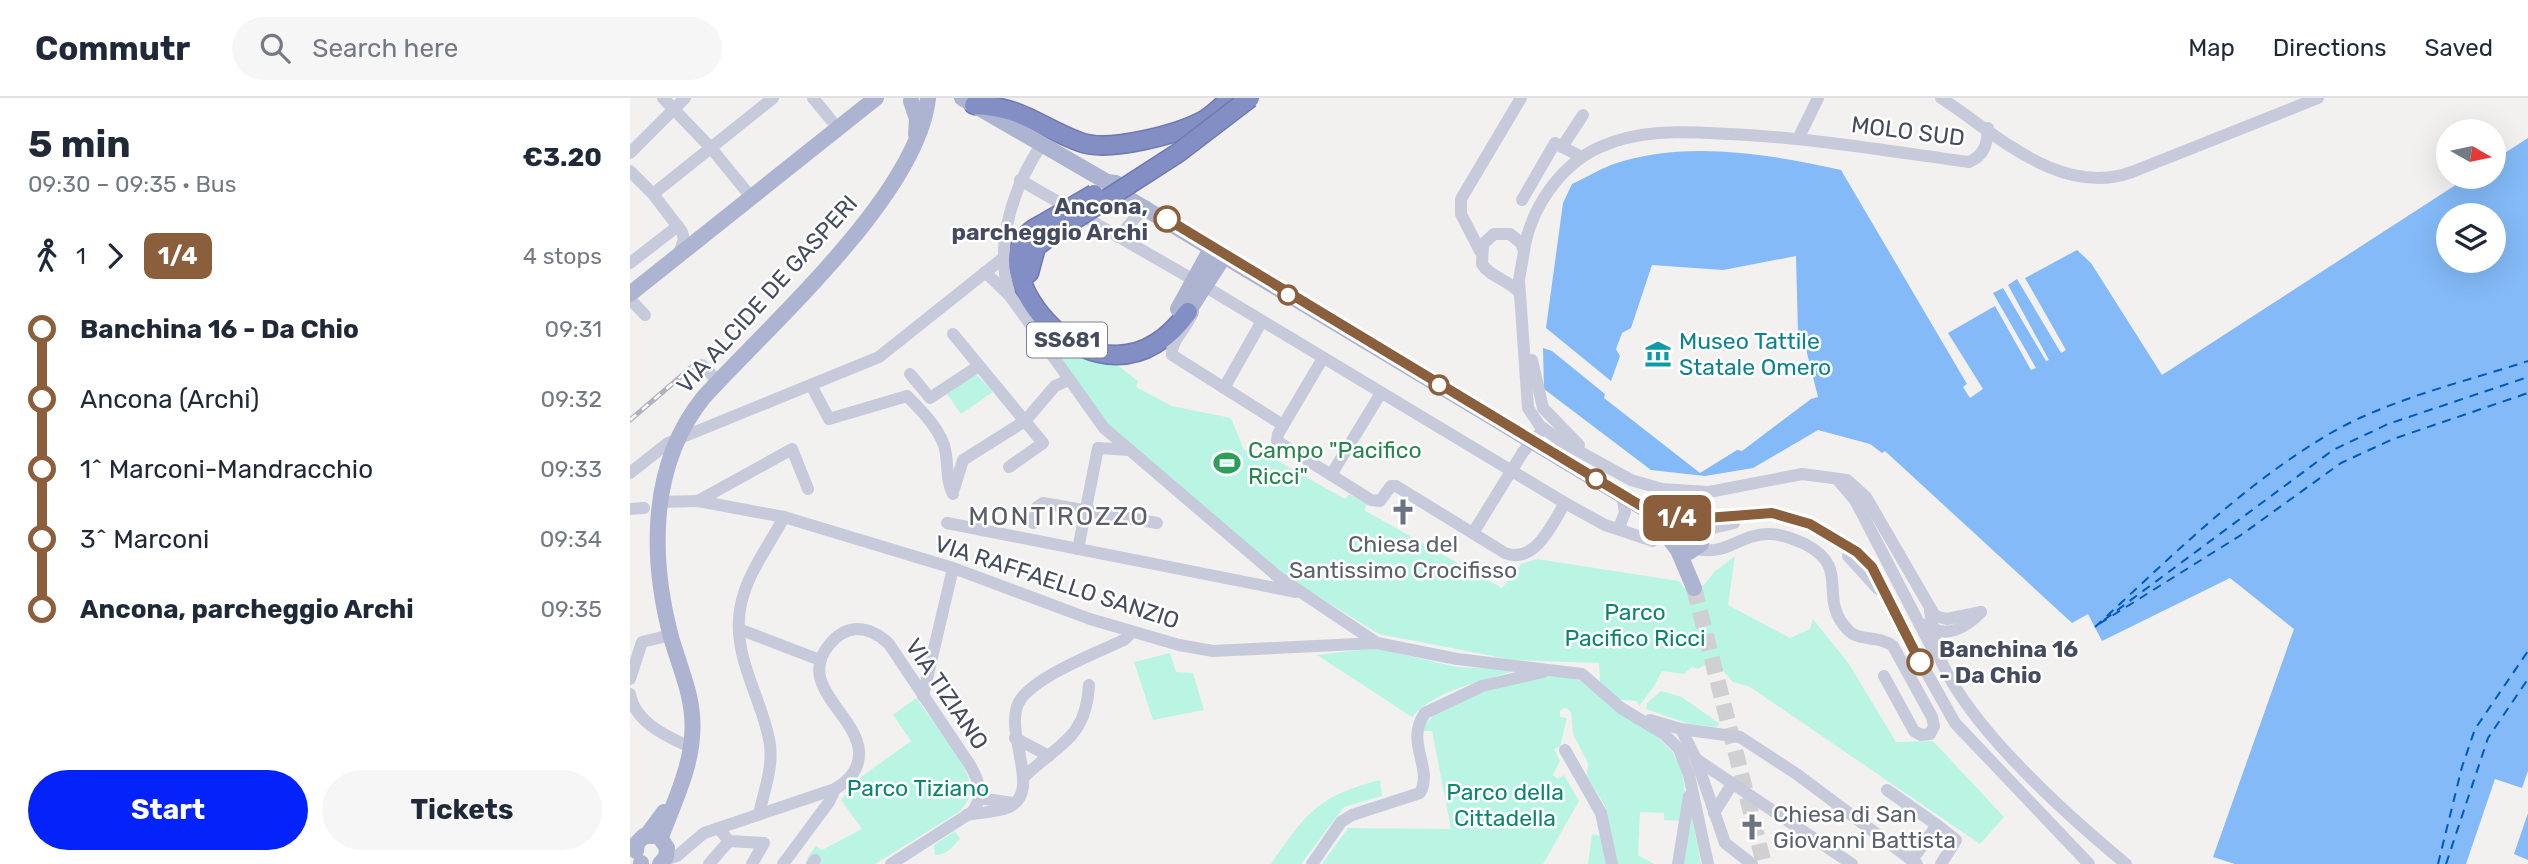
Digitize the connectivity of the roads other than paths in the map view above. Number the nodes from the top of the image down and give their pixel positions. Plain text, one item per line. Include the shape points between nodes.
1 (663, 98) edge
2 (685, 98) edge
3 (773, 98) edge
4 (813, 98) edge
5 (876, 98) edge
6 (1231, 98) edge
7 (1250, 98) edge
8 (1521, 98) edge
9 (1818, 98) edge
10 (1941, 98) edge
11 (2318, 98) edge
12 (918, 99) edge
13 (964, 100) edge
14 (674, 110) junction
15 (1583, 115) dead end
16 (831, 120) dead end
17 (1205, 120) junction
18 (1988, 128) junction
19 (1799, 137) junction
20 (1042, 144) junction
21 (1562, 147) junction
22 (711, 148) junction
23 (630, 153) edge
24 (1582, 158) junction
25 (630, 171) edge
26 (1020, 180) junction
27 (653, 194) junction
28 (751, 197) junction
29 (1522, 201) dead end
30 (1146, 206) junction
31 (1533, 219) junction
32 (1465, 223) junction
33 (680, 229) junction
34 (1494, 234) junction
35 (1510, 234) junction
36 (702, 236) junction
37 (1118, 237) junction
38 (1219, 251) junction
39 (1480, 251) junction
40 (1524, 251) junction
41 (679, 254) junction
42 (1002, 259) junction
43 (630, 263) edge
44 (1521, 267) junction
45 (985, 272) junction
46 (1504, 277) junction
47 (1520, 293) junction
48 (630, 294) edge
49 (1010, 296) junction
50 (1193, 296) junction
51 (630, 299) edge
52 (645, 315) dead end
53 (1262, 321) junction
54 (953, 334) dead end
55 (1526, 340) junction
56 (1323, 358) junction
57 (702, 365) dead end
58 (978, 367) junction
59 (1535, 373) junction
60 (910, 374) dead end
61 (1069, 380) junction
62 (719, 381) junction
63 (811, 385) junction
64 (1224, 388) junction
65 (1381, 393) junction
66 (1025, 421) junction
67 (1283, 425) junction
68 (1539, 426) junction
69 (678, 439) junction
70 (1534, 442) junction
71 (1131, 450) junction
72 (1600, 463) junction
73 (1009, 467) dead end
74 (1512, 471) junction
75 (630, 472) edge
76 (1331, 475) junction
77 (1836, 477) junction
78 (808, 489) dead end
79 (1622, 495) junction
80 (698, 501) junction
81 (1565, 503) junction
82 (652, 505) junction
83 (630, 509) edge
84 (1648, 510) junction
85 (1085, 511) junction
86 (784, 517) junction
87 (1687, 519) junction
88 (947, 523) dead end
89 (1033, 523) dead end
90 (1157, 523) dead end
91 (1619, 528) junction
92 (1812, 530) junction
93 (1473, 533) junction
94 (1681, 545) junction
95 (1079, 549) junction
96 (953, 568) junction
97 (1300, 592) junction
98 (1907, 598) junction
99 (1929, 607) junction
100 (739, 629) junction
101 (1939, 631) junction
102 (1130, 633) junction
103 (671, 635) junction
104 (1377, 643) junction
105 (1940, 659) junction
106 (820, 660) junction
107 (1549, 668) junction
108 (1884, 676) dead end
109 (630, 679) edge
110 (1089, 685) dead end
111 (630, 694) edge
112 (923, 696) junction
113 (1640, 717) junction
114 (1681, 729) junction
115 (1664, 734) junction
116 (1015, 737) junction
117 (692, 748) junction
118 (1565, 750) dead end
119 (1049, 756) junction
120 (1696, 759) junction
121 (1689, 775) junction
122 (1024, 777) junction
123 (1732, 784) junction
124 (835, 789) junction
125 (1887, 790) dead end
126 (979, 795) junction
127 (993, 806) junction
128 (1714, 813) junction
129 (759, 814) junction
130 (967, 816) junction
131 (1937, 825) junction
132 (719, 829) junction
133 (654, 841) edge
134 (729, 841) junction
135 (638, 858) edge
136 (756, 862) edge
137 (1914, 862) edge
138 (1849, 863) edge
139 (709, 864) edge
140 (783, 864) edge
141 (891, 864) edge
142 (1312, 864) edge
143 (1612, 864) edge
144 (1678, 864) edge
145 (1708, 864) edge
146 (1752, 864) edge
147 (1941, 864) edge
148 (2089, 864) edge
149 (2126, 864) edge

1 - 14 street
2 - 14 street
3 - 22 street
4 - 16 street
5 - 28 main road
6 - 17 highway, SS681
7 - 50 highway, SS681, bridge via 1168,159 1045,238 1031,256 1030,278 1037,294 1065,327 1091,341 1118,345 1141,340 1163,327
8 - 32 street via 1462,196 1460,210
9 - 19 street
10 - 18 street
11 - 18 street via 2132,172 2102,178 2051,170
12 - 62 main road, VIA ALCIDE DE GASPERI via 924,126 886,195 854,236
13 - 17 highway, SS681 via 1004,106 1082,143 1110,147
13 - 20 main road
14 - 22 street
14 - 23 street
15 - 21 street
17 - 50 highway, SS681, bridge via 1124,176 1031,231 1023,242 1020,262 1024,293 1041,315 1068,341 1093,351 1117,355 1146,348 1171,332
18 - 19 street, MOLO SUD via 1986,145 1978,158 1969,162
19 - 24 street, MOLO SUD via 1654,132 1609,144
20 - 26 street
20 - 30 main road
21 - 24 street
21 - 29 street via 1555,143
22 - 27 street
22 - 28 street
24 - 31 street, MOLO SUD via 1564,171
25 - 27 street
26 - 37 street
26 - 42 street
27 - 33 street
28 - 36 main road
30 - 37 street
30 - 38 main road
31 - 35 street, MOLO SUD
31 - 40 street, MOLO SUD
32 - 34 street
32 - 39 street
33 - 36 street
33 - 41 street via 684,239
33 - 43 street
34 - 35 street
34 - 39 street
35 - 40 street
36 - 41 main road
37 - 50 street
38 - 50 main road
38 - 70 main road
39 - 46 street via 1486,270
40 - 44 street, MOLO SUD
41 - 48 main road
42 - 45 street
42 - 49 street
44 - 46 street
44 - 47 street, MOLO SUD
45 - 49 street
45 - 63 street via 879,357
46 - 47 street
47 - 55 street, MOLO SUD
49 - 61 street
50 - 53 street
50 - 64 street via 1190,321 1171,352
51 - 52 street
53 - 56 street
53 - 64 street
54 - 58 street
55 - 59 street, MOLO SUD
55 - 68 street, MOLO SUD via 1528,408
56 - 65 street
56 - 67 street
57 - 62 street
58 - 60 street via 930,398
58 - 66 street
59 - 68 street, MOLO SUD
59 - 72 street, MOLO SUD via 1548,416
61 - 66 street via 1055,386
61 - 71 street via 1104,428
62 - 69 main road, VIA ALCIDE DE GASPERI via 690,414
63 - 66 street via 829,419 907,396 944,446 953,491 963,460
63 - 69 street
64 - 67 street
65 - 74 street
65 - 76 street
66 - 73 street via 1043,443
67 - 76 street via 1278,442
68 - 70 street, MOLO SUD
68 - 72 street, MOLO SUD
69 - 75 street via 659,447
69 - 82 main road, VIA ALCIDE DE GASPERI
70 - 74 street, MOLO SUD
70 - 79 main road
71 - 85 street via 1098,448
71 - 97 street
72 - 77 street, MOLO SUD via 1640,483 1679,492 1716,491 1802,474
74 - 81 street
74 - 93 street, MOLO SUD
76 - 93 street via 1375,502 1396,486
77 - 98 street via 1855,500
77 - 99 street via 1858,487 1866,497
78 - 80 street via 792,449
79 - 84 main road
79 - 91 street via 1625,512
80 - 82 street, VIA RAFFAELLO SANZIO
80 - 86 street, VIA RAFFAELLO SANZIO
81 - 91 street
81 - 93 street via 1537,546 1521,554 1510,555
82 - 83 street, VIA RAFFAELLO SANZIO
82 - 103 main road, VIA ALCIDE DE GASPERI via 657,564
84 - 87 main road
84 - 94 main road
85 - 89 street via 1040,503
85 - 90 street
85 - 95 street
86 - 96 street, VIA RAFFAELLO SANZIO
86 - 100 street via 749,577
87 - 92 street via 1760,512 1784,515
87 - 94 main road via 1672,526
87 - 94 main road via 1701,526
88 - 95 street
91 - 94 street
92 - 94 street via 1757,520 1718,526
92 - 148 street via 1844,544 1868,562 1955,723
94 - 108 street via 1712,553 1768,534 1791,537 1822,553 1829,562 1833,599 1846,628 1893,646 1933,719 1930,734 1914,731
95 - 97 street
96 - 102 street, VIA RAFFAELLO SANZIO
96 - 112 street
97 - 104 street
98 - 101 street
98 - 105 street
99 - 101 street
99 - 101 street via 1935,616 1947,620 1981,612 1970,623
100 - 106 street
100 - 129 street via 750,685 770,746 771,763
101 - 105 street
102 - 104 street, VIA RAFFAELLO SANZIO via 1213,651
102 - 116 street via 1024,695 1014,714
103 - 109 street via 642,642
103 - 117 main road, VIA ALCIDE DE GASPERI via 692,713
104 - 107 street, VIA RAFFAELLO SANZIO via 1457,659
105 - 149 street via 1970,711 2084,829
106 - 112 street, VIA TIZIANO via 841,634 856,629 880,635
106 - 124 street via 824,689 856,738 859,751 855,771
107 - 113 street, VIA RAFFAELLO SANZIO via 1582,674 1621,708
107 - 142 street via 1482,686 1425,713 1415,736 1423,776 1420,793 1341,822
110 - 119 street via 1084,721
111 - 117 street via 636,710 662,735
112 - 126 street, VIA TIZIANO via 970,765
113 - 114 street
113 - 115 street
114 - 115 street
114 - 120 street
114 - 137 street via 1740,737
115 - 121 street via 1679,750
116 - 119 street
116 - 122 street
117 - 133 main road, VIA ALCIDE DE GASPERI via 687,773
118 - 143 street via 1601,813
119 - 122 street
120 - 123 street
120 - 128 street
121 - 144 street
121 - 145 street
122 - 127 street via 1024,790 1013,803 1004,809
123 - 128 street
123 - 138 street
124 - 129 street
124 - 140 street
125 - 131 street
126 - 127 street
126 - 130 street
127 - 130 street
128 - 146 street via 1725,843
129 - 132 street
130 - 141 street
131 - 137 street
131 - 147 street via 1956,840
132 - 133 street via 704,832 677,856
132 - 134 street
133 - 135 main road, VIA ALCIDE DE GASPERI via 637,843
134 - 136 street via 764,843
134 - 139 street

